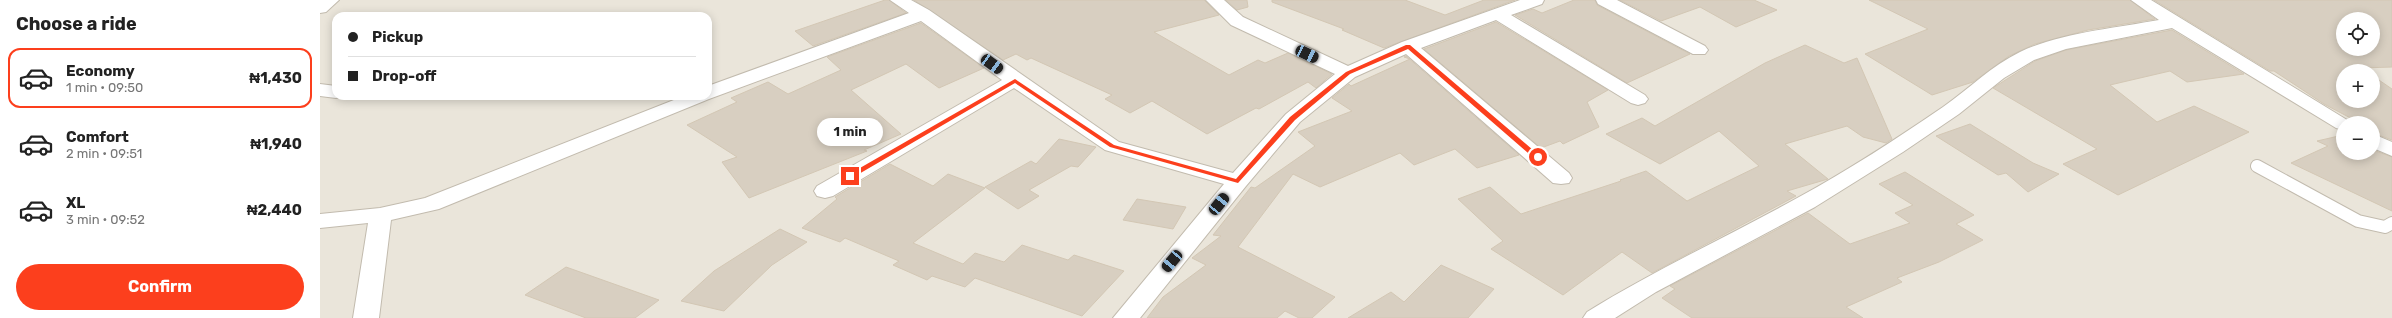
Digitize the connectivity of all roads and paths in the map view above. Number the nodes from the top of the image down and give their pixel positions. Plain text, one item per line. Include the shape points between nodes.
1 (332, 0) edge
2 (898, 0) edge
3 (1214, 0) edge
4 (1536, 0) edge
5 (1604, 0) edge
6 (2139, 0) edge
7 (320, 8) edge
8 (923, 14) junction
9 (1498, 14) junction
10 (2175, 22) junction
11 (1408, 46) junction
12 (1699, 50) dead end
13 (1348, 73) junction
14 (1015, 80) junction
15 (320, 90) edge
16 (332, 92) edge
17 (712, 92) edge
18 (690, 100) edge
19 (1638, 100) dead end
20 (2336, 120) edge
21 (2380, 144) edge
22 (2392, 150) edge
23 (2257, 166) dead end
24 (1561, 178) dead end
25 (1238, 181) junction
26 (825, 191) dead end
27 (380, 215) junction
28 (320, 221) edge
29 (2392, 223) edge
30 (366, 318) edge
31 (1126, 318) edge
32 (1596, 318) edge

1 - 7 street
2 - 8 street
3 - 13 street via 1237,21
4 - 9 street
5 - 12 street
6 - 10 street
8 - 14 street
8 - 17 street
9 - 11 street
9 - 19 street
10 - 20 street
10 - 32 street via 2062,44 2027,56 1997,74 1952,110 1896,148 1813,198 1646,286
11 - 13 street
11 - 24 street
13 - 25 street via 1293,118
14 - 25 street via 1112,146
14 - 26 street
15 - 16 street
18 - 27 street via 431,204
21 - 22 street
23 - 29 lane via 2358,221 2385,227
25 - 31 street
27 - 28 street
27 - 30 street

